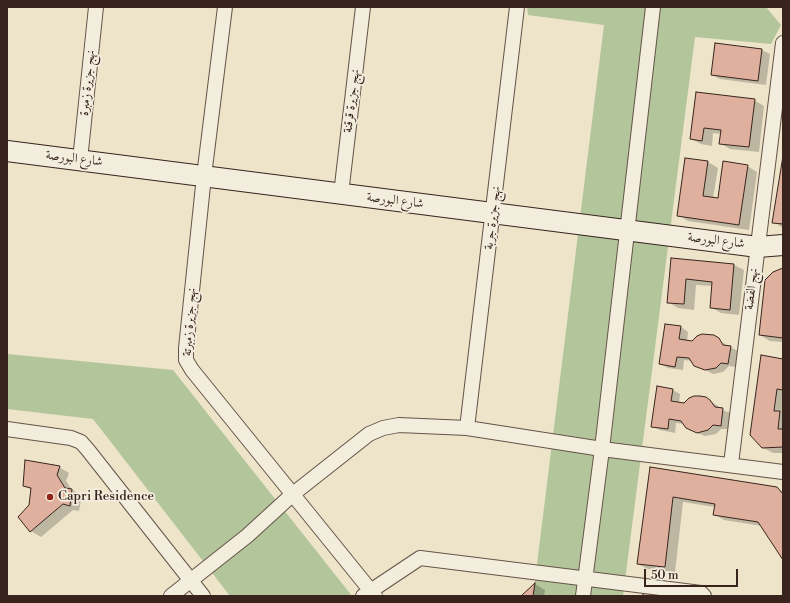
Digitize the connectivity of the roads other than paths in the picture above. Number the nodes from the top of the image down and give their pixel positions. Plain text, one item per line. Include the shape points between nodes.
1 (96, 7) edge
2 (225, 7) edge
3 (363, 7) edge
4 (517, 7) edge
5 (653, 7) edge
6 (783, 43) edge
7 (7, 151) edge
8 (80, 160) junction
9 (204, 176) junction
10 (341, 194) junction
11 (493, 213) junction
12 (628, 229) junction
13 (783, 245) edge
14 (758, 246) junction
15 (467, 428) junction
16 (7, 429) edge
17 (602, 448) junction
18 (731, 464) junction
19 (783, 472) edge
20 (293, 494) junction
21 (585, 578) junction
22 (191, 581) junction
23 (369, 594) edge
24 (171, 596) edge
25 (203, 596) edge
26 (583, 596) edge
27 (704, 596) edge

1 - 8 street, نهج جزيرة زمبرة
2 - 9 street, نهج جزيرة زمبرتة
3 - 10 street, نهج جزيرة قرقنة
4 - 11 street, نهج جزيرة جربة
5 - 12 street
6 - 14 street, نهج الفضة
7 - 8 street, شارع البورصة
8 - 9 street, شارع البورصة
9 - 10 street, شارع البورصة
9 - 20 street, نهج جزيرة زمبرتة via 186,360
10 - 11 street, شارع البورصة
11 - 12 street, شارع البورصة
11 - 15 street, نهج جزيرة جربة
12 - 14 street, شارع البورصة
12 - 17 street
13 - 14 street, شارع البورصة
14 - 18 street, نهج الفضة
15 - 17 street
15 - 20 street via 399,425 383,428 369,434
16 - 22 street via 71,438 81,442
17 - 18 street
17 - 21 street
18 - 19 street
20 - 22 street via 247,536
20 - 23 street, نهج جزيرة زمبرتة
21 - 23 street via 420,558
21 - 26 street
21 - 27 street via 701,593
22 - 24 street
22 - 25 street

